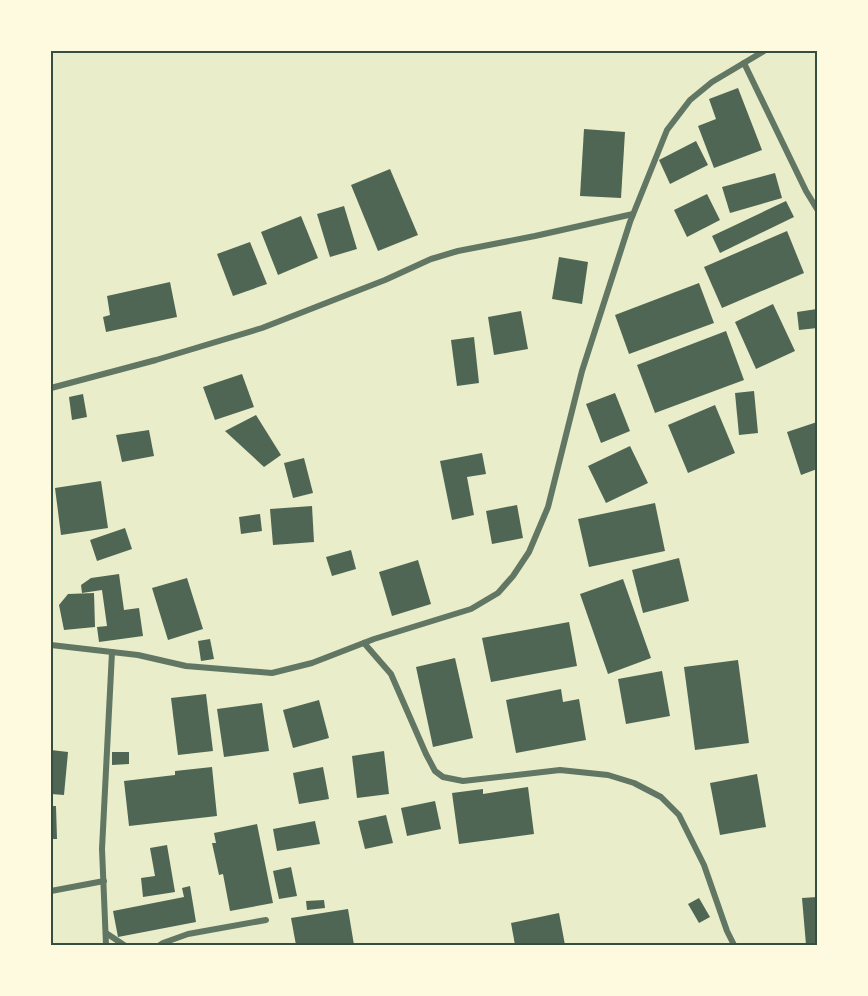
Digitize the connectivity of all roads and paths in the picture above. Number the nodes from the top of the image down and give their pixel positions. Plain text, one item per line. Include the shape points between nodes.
1 (764, 51) edge
2 (744, 63) junction
3 (817, 209) edge
4 (633, 214) junction
5 (51, 388) edge
6 (364, 643) junction
7 (51, 645) edge
8 (112, 652) junction
9 (104, 881) junction
10 (51, 891) edge
11 (266, 920) dead end
12 (106, 933) junction
13 (106, 945) edge
14 (124, 945) edge
15 (160, 945) edge
16 (734, 945) edge

1 - 2 street
2 - 3 street
2 - 4 street via 690,99 667,130
4 - 5 street via 431,259 262,328
4 - 6 street via 582,371 548,507 529,552 498,593 471,609
6 - 8 street via 272,673 186,666
6 - 16 street via 391,674 426,754 443,777 464,781 560,771 608,776 634,783 661,797 679,815 704,865
7 - 8 street
8 - 9 street via 102,849
9 - 10 street
9 - 12 street
11 - 15 street via 188,934
12 - 13 street
12 - 14 street

